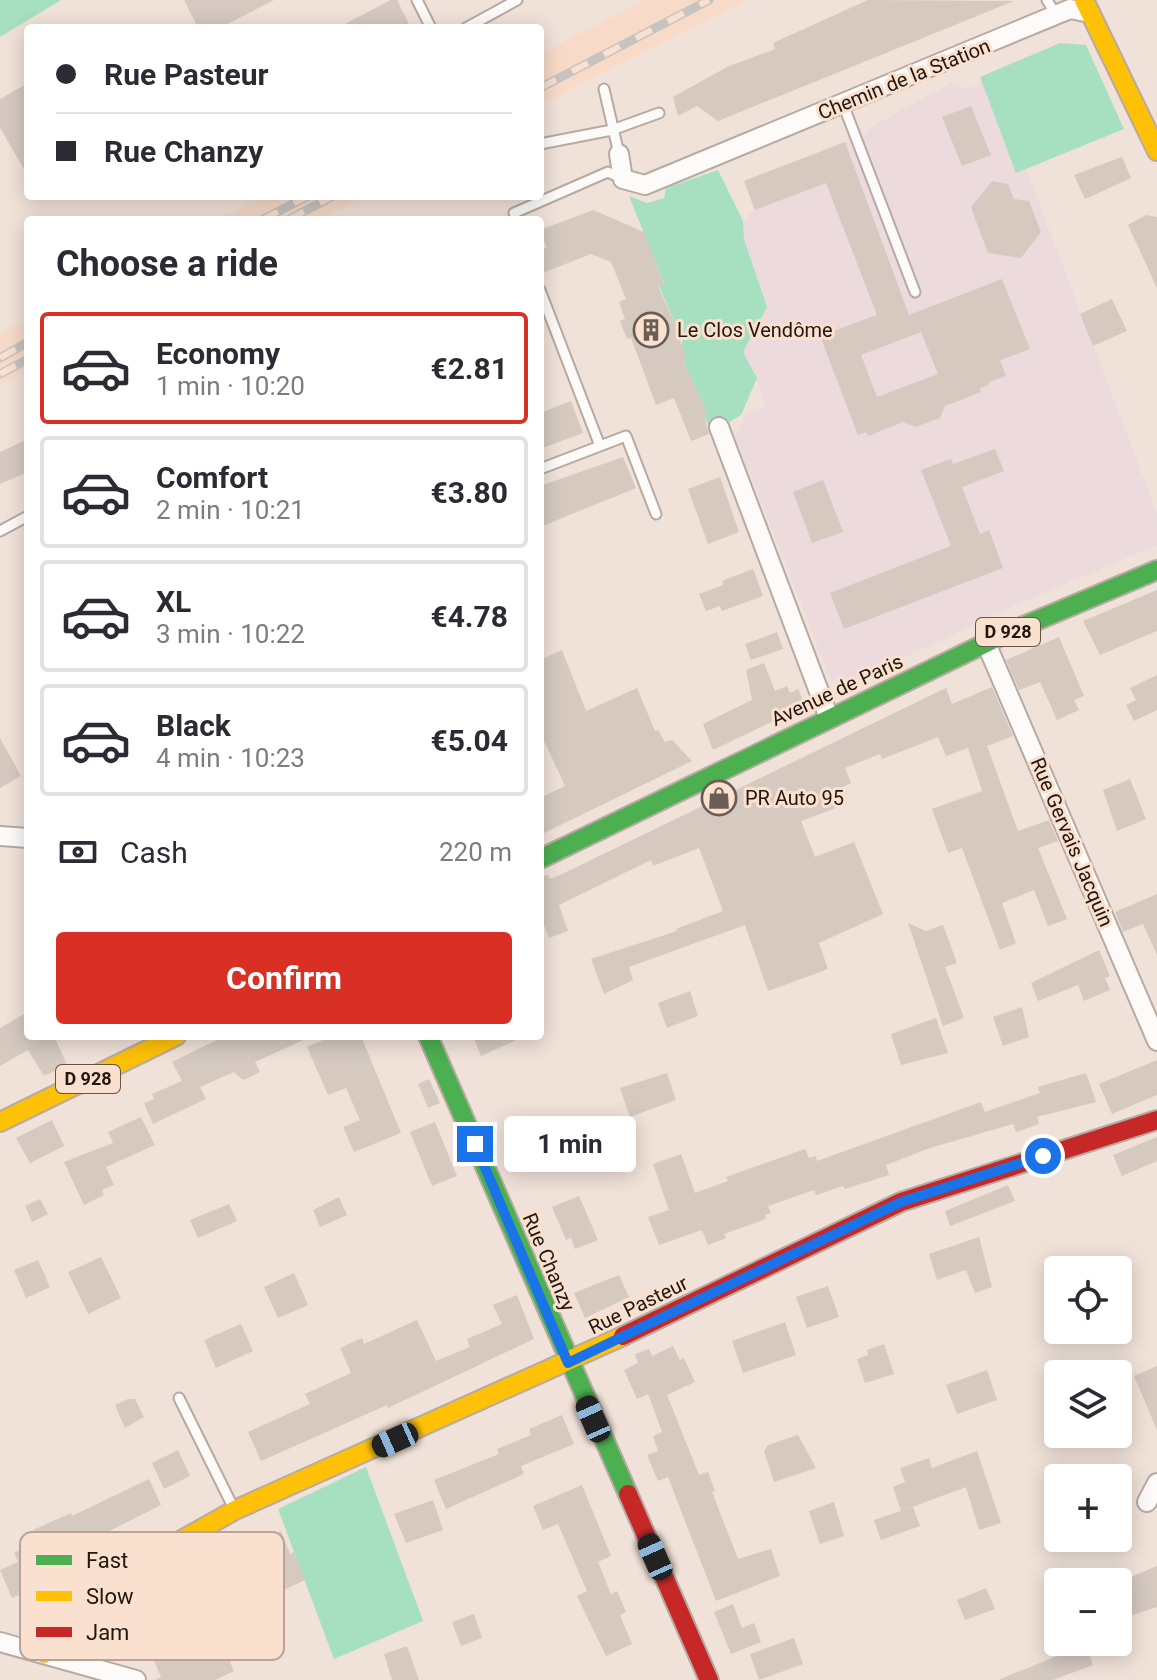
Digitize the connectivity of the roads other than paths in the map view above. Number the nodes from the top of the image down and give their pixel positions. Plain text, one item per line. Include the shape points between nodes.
1 (417, 0) edge
2 (517, 0) edge
3 (1087, 6) edge
4 (1051, 8) edge
5 (429, 24) edge
6 (473, 24) edge
7 (604, 89) dead end
8 (843, 104) junction
9 (659, 113) dead end
10 (612, 130) junction
11 (544, 143) edge
12 (1157, 151) edge
13 (619, 154) joint
14 (623, 179) junction
15 (544, 200) edge
16 (544, 200) edge
17 (515, 216) edge
18 (915, 292) dead end
19 (544, 300) edge
20 (719, 427) dead end
21 (600, 446) junction
22 (544, 467) edge
23 (656, 514) dead end
24 (24, 518) edge
25 (0, 531) edge
26 (1157, 570) edge
27 (986, 643) junction
28 (829, 718) junction
29 (0, 836) edge
30 (24, 838) edge
31 (544, 857) edge
32 (168, 1040) edge
33 (430, 1040) edge
34 (1157, 1041) edge
35 (1157, 1120) edge
36 (0, 1122) edge
37 (568, 1363) junction
38 (179, 1398) dead end
39 (1157, 1483) edge
40 (1147, 1502) dead end
41 (235, 1510) junction
42 (196, 1532) edge
43 (0, 1642) edge
44 (20, 1647) edge
45 (65, 1660) edge
46 (136, 1680) edge
47 (709, 1680) edge

1 - 5 lane
2 - 6 lane
3 - 4 street, Chemin de la Station
3 - 12 street
4 - 8 street, Chemin de la Station
7 - 10 lane
8 - 14 street, Chemin de la Station via 648,192
8 - 18 lane
9 - 10 lane
10 - 11 lane
10 - 13 lane
13 - 14 street
14 - 16 lane via 608,172
15 - 17 lane
19 - 21 lane
20 - 28 street
21 - 22 lane
21 - 23 lane via 626,436
24 - 25 lane
26 - 27 street, Avenue de Paris / D 928
27 - 28 street, Avenue de Paris / D 928
27 - 34 street, Rue Gervais Jacquin
28 - 31 street, Avenue de Paris / D 928
29 - 30 street
32 - 36 street, D 928
33 - 37 street, Rue Chanzy
35 - 37 street, Rue Pasteur via 901,1202
37 - 41 street, Rue Pasteur
37 - 47 street, Rue Chanzy
38 - 41 lane
39 - 40 street
41 - 42 street, Rue Pasteur
43 - 44 street
45 - 46 street

